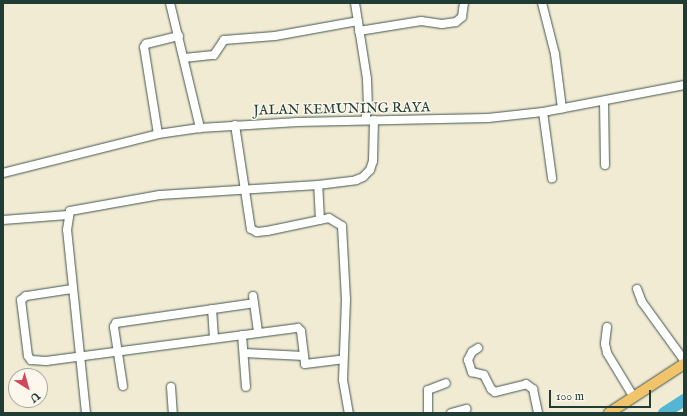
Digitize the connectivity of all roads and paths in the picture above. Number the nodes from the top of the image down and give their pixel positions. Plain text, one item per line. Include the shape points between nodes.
1 (170, 3) edge
2 (355, 3) edge
3 (464, 3) edge
4 (542, 3) edge
5 (358, 21) junction
6 (359, 31) junction
7 (179, 36) junction
8 (184, 58) junction
9 (684, 85) edge
10 (604, 101) junction
11 (562, 109) junction
12 (543, 112) junction
13 (369, 120) junction
14 (235, 125) junction
15 (200, 128) junction
16 (158, 134) junction
17 (605, 165) dead end
18 (3, 173) edge
19 (552, 178) dead end
20 (318, 185) junction
21 (246, 190) junction
22 (68, 215) junction
23 (3, 220) edge
24 (320, 220) junction
25 (72, 289) junction
26 (637, 290) dead end
27 (212, 309) junction
28 (607, 327) dead end
29 (258, 332) junction
30 (242, 334) junction
31 (214, 338) junction
32 (478, 348) dead end
33 (117, 351) junction
34 (244, 354) junction
35 (82, 356) junction
36 (304, 356) junction
37 (343, 359) junction
38 (684, 360) edge
39 (684, 364) edge
40 (446, 383) dead end
41 (123, 386) dead end
42 (171, 387) dead end
43 (246, 387) dead end
44 (633, 396) junction
45 (466, 409) dead end
46 (86, 413) edge
47 (173, 413) edge
48 (349, 413) edge
49 (428, 413) edge
50 (451, 413) edge
51 (538, 413) edge
52 (609, 413) edge

1 - 7 street
2 - 5 street
3 - 6 street via 462,16 456,22 442,24 421,21
4 - 11 street via 555,54
5 - 6 street
5 - 8 street via 275,36 224,40 214,54
6 - 13 street via 367,79
7 - 8 street
7 - 16 street via 146,44 144,47
8 - 15 street
9 - 10 street, JALAN KEMUNING RAYA
10 - 11 street, JALAN KEMUNING RAYA
10 - 17 street
11 - 12 street, JALAN KEMUNING RAYA
12 - 13 street, JALAN KEMUNING RAYA via 488,118
12 - 19 street
13 - 14 street, JALAN KEMUNING RAYA
13 - 20 street via 373,161 368,173 356,180
14 - 15 street, JALAN KEMUNING RAYA
14 - 21 street
15 - 16 street, JALAN KEMUNING RAYA
16 - 18 street, JALAN KEMUNING RAYA
20 - 21 street
20 - 24 street
21 - 22 street via 160,195 72,209
21 - 24 street via 249,226 257,232
22 - 23 street
22 - 25 street
24 - 37 street via 335,220 343,228 346,299
25 - 35 street
25 - 35 street via 23,298 21,304 28,356 31,360 46,362
26 - 38 street via 642,302
27 - 29 street via 254,299
27 - 31 street
27 - 33 street via 116,323 114,327
28 - 44 street via 607,353
29 - 30 street
29 - 36 street via 298,328 301,331
30 - 31 street
30 - 34 street
31 - 33 street
32 - 51 street via 472,352 468,360 472,372 484,375 495,392 526,384 533,389
33 - 35 street
33 - 41 street
34 - 36 street
34 - 43 street
35 - 46 street
36 - 37 street via 305,363 308,364
37 - 48 street
39 - 44 main road
40 - 49 street via 428,390
42 - 47 street
44 - 52 main road
45 - 50 street

